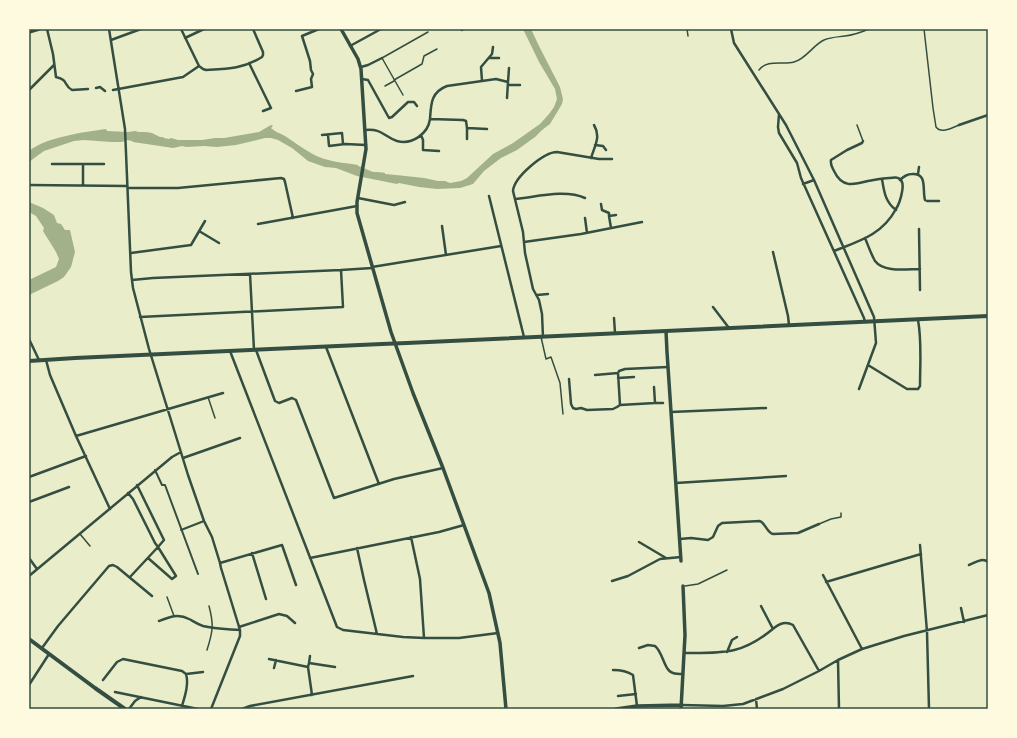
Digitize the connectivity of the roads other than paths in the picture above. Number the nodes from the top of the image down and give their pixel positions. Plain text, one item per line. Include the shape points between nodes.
1 (38, 29) edge
2 (47, 29) edge
3 (109, 29) edge
4 (141, 29) edge
5 (181, 29) edge
6 (204, 29) edge
7 (253, 29) edge
8 (319, 29) edge
9 (341, 29) edge
10 (381, 29) edge
11 (687, 29) edge
12 (732, 29) edge
13 (870, 29) edge
14 (924, 29) edge
15 (29, 32) edge
16 (428, 32) dead end
17 (688, 36) dead end
18 (185, 38) junction
19 (111, 40) junction
20 (350, 46) junction
21 (493, 47) dead end
22 (437, 49) dead end
23 (382, 58) junction
24 (490, 58) junction
25 (499, 58) dead end
26 (249, 64) junction
27 (54, 65) junction
28 (200, 67) junction
29 (361, 67) junction
30 (509, 68) dead end
31 (759, 70) dead end
32 (362, 79) junction
33 (394, 80) junction
34 (482, 81) junction
35 (508, 84) junction
36 (520, 85) dead end
37 (385, 86) dead end
38 (96, 88) dead end
39 (88, 89) dead end
40 (119, 89) junction
41 (29, 90) edge
42 (113, 90) dead end
43 (105, 91) dead end
44 (296, 91) dead end
45 (403, 95) dead end
46 (507, 98) dead end
47 (417, 106) dead end
48 (263, 111) dead end
49 (778, 112) junction
50 (988, 115) edge
51 (430, 119) junction
52 (594, 125) dead end
53 (857, 125) dead end
54 (959, 125) joint
55 (467, 128) junction
56 (487, 129) dead end
57 (365, 130) junction
58 (322, 135) dead end
59 (328, 135) junction
60 (422, 135) junction
61 (467, 139) dead end
62 (863, 141) joint
63 (343, 144) junction
64 (366, 145) junction
65 (595, 146) junction
66 (606, 150) dead end
67 (439, 151) dead end
68 (591, 158) junction
69 (612, 159) dead end
70 (52, 164) dead end
71 (83, 164) junction
72 (104, 164) dead end
73 (919, 167) dead end
74 (918, 174) junction
75 (882, 178) junction
76 (814, 180) junction
77 (900, 180) junction
78 (803, 184) junction
79 (29, 185) edge
80 (83, 185) junction
81 (128, 187) junction
82 (489, 196) dead end
83 (358, 198) junction
84 (585, 198) dead end
85 (515, 199) junction
86 (939, 201) dead end
87 (405, 202) dead end
88 (600, 204) dead end
89 (357, 206) junction
90 (896, 210) junction
91 (616, 215) dead end
92 (609, 216) junction
93 (293, 218) junction
94 (585, 218) dead end
95 (205, 221) dead end
96 (642, 222) dead end
97 (258, 224) dead end
98 (442, 226) dead end
99 (611, 228) junction
100 (920, 230) dead end
101 (200, 231) junction
102 (587, 233) junction
103 (865, 238) junction
104 (524, 242) junction
105 (219, 243) dead end
106 (501, 246) junction
107 (843, 248) junction
108 (834, 251) junction
109 (773, 252) dead end
110 (131, 253) junction
111 (446, 255) junction
112 (372, 267) junction
113 (920, 269) junction
114 (341, 270) junction
115 (250, 274) junction
116 (132, 280) junction
117 (920, 290) dead end
118 (548, 294) dead end
119 (537, 295) junction
120 (713, 307) dead end
121 (252, 312) junction
122 (988, 316) edge
123 (140, 317) junction
124 (614, 318) dead end
125 (918, 319) junction
126 (875, 321) junction
127 (865, 322) junction
128 (789, 325) junction
129 (729, 328) junction
130 (666, 331) junction
131 (615, 333) junction
132 (524, 337) junction
133 (542, 337) junction
134 (29, 339) edge
135 (395, 344) junction
136 (325, 346) junction
137 (255, 350) junction
138 (230, 351) junction
139 (151, 355) junction
140 (39, 360) junction
141 (46, 360) junction
142 (29, 361) edge
143 (868, 365) junction
144 (668, 368) junction
145 (618, 373) junction
146 (595, 375) dead end
147 (634, 377) dead end
148 (618, 378) junction
149 (569, 379) dead end
150 (654, 387) dead end
151 (859, 390) dead end
152 (223, 392) dead end
153 (208, 397) junction
154 (655, 403) junction
155 (663, 403) dead end
156 (620, 405) junction
157 (766, 408) dead end
158 (168, 410) junction
159 (671, 412) junction
160 (563, 414) dead end
161 (215, 418) dead end
162 (76, 436) junction
163 (240, 438) dead end
164 (181, 452) junction
165 (86, 456) junction
166 (183, 458) junction
167 (443, 468) junction
168 (155, 470) junction
169 (786, 476) dead end
170 (29, 477) edge
171 (676, 483) junction
172 (379, 484) junction
173 (137, 486) junction
174 (69, 487) dead end
175 (128, 493) junction
176 (29, 502) edge
177 (110, 509) junction
178 (841, 514) dead end
179 (204, 521) junction
180 (819, 524) joint
181 (464, 525) junction
182 (181, 530) junction
183 (80, 534) junction
184 (411, 537) junction
185 (680, 539) junction
186 (639, 542) dead end
187 (920, 545) dead end
188 (90, 546) dead end
189 (158, 547) junction
190 (357, 548) junction
191 (252, 553) junction
192 (921, 554) junction
193 (29, 558) edge
194 (148, 558) junction
195 (310, 558) junction
196 (666, 558) junction
197 (681, 558) joint
198 (988, 562) edge
199 (220, 563) junction
200 (969, 565) dead end
201 (37, 569) junction
202 (727, 570) dead end
203 (198, 574) dead end
204 (823, 575) dead end
205 (29, 576) edge
206 (130, 577) junction
207 (612, 581) dead end
208 (826, 582) junction
209 (296, 585) dead end
210 (683, 586) joint
211 (152, 596) dead end
212 (167, 597) dead end
213 (266, 599) dead end
214 (209, 606) dead end
215 (761, 606) dead end
216 (961, 608) dead end
217 (988, 615) edge
218 (174, 616) junction
219 (158, 621) dead end
220 (964, 622) junction
221 (295, 623) dead end
222 (213, 628) junction
223 (240, 628) junction
224 (773, 629) junction
225 (927, 630) junction
226 (498, 633) junction
227 (377, 634) junction
228 (737, 637) dead end
229 (29, 638) edge
230 (424, 638) junction
231 (42, 648) junction
232 (639, 648) dead end
233 (862, 649) junction
234 (207, 650) dead end
235 (728, 652) junction
236 (684, 653) junction
237 (49, 654) junction
238 (310, 656) dead end
239 (269, 659) dead end
240 (276, 660) junction
241 (838, 660) junction
242 (309, 663) junction
243 (308, 667) junction
244 (274, 668) dead end
245 (334, 668) dead end
246 (613, 670) dead end
247 (819, 671) junction
248 (203, 672) dead end
249 (186, 674) junction
250 (683, 674) junction
251 (413, 676) dead end
252 (103, 680) dead end
253 (29, 685) edge
254 (115, 692) dead end
255 (636, 694) junction
256 (312, 695) junction
257 (618, 696) dead end
258 (141, 697) junction
259 (756, 699) junction
260 (182, 706) junction
261 (637, 706) junction
262 (682, 707) edge
263 (691, 707) edge
264 (631, 708) edge
265 (125, 709) edge
266 (129, 709) edge
267 (198, 709) edge
268 (211, 709) edge
269 (242, 709) edge
270 (506, 709) edge
271 (616, 709) edge
272 (757, 709) edge
273 (839, 709) edge
274 (929, 709) edge

1 - 15 street
2 - 27 street
3 - 19 street
4 - 19 street
5 - 18 street
6 - 18 street
7 - 26 street via 263,55
8 - 44 street via 302,36 313,74 312,87
9 - 20 street
10 - 20 street
11 - 17 lane
12 - 49 street via 734,42
13 - 31 lane via 829,38 797,61 767,64
14 - 54 lane via 937,128 941,131
16 - 23 lane
18 - 28 street
19 - 40 street
20 - 29 street
21 - 24 street
22 - 33 lane via 424,56 422,64
23 - 29 street
23 - 33 lane
24 - 25 street
24 - 34 street via 481,67
26 - 28 street via 206,70
26 - 48 street via 271,108
27 - 39 street via 56,77 62,78 70,90
27 - 41 street
28 - 40 street via 183,77
29 - 32 street
30 - 35 street
32 - 47 street via 368,80 389,118 408,102 414,102
32 - 57 street
33 - 37 lane
33 - 45 lane
34 - 35 street via 496,79
34 - 51 street via 441,89 432,101
35 - 36 street
35 - 46 street
38 - 43 street via 100,87
40 - 42 street
40 - 81 street via 125,129
49 - 76 street
49 - 78 street via 779,133 797,163
50 - 54 street
51 - 55 street via 463,120 466,121
51 - 60 street
52 - 65 street via 598,135
53 - 62 lane
55 - 56 street
55 - 61 street
57 - 60 street via 372,129 402,142
57 - 64 street
58 - 59 street
59 - 63 street via 329,146
59 - 63 street via 342,133
60 - 67 street via 423,150
62 - 75 street via 830,160 836,177 852,184
63 - 64 street
64 - 83 street
65 - 66 street via 603,146
65 - 68 street
68 - 69 street
68 - 85 street via 556,152 547,155 530,167 517,181 513,191
70 - 71 street
71 - 72 street
71 - 80 street
73 - 74 street
74 - 77 street via 908,174
74 - 86 street via 923,180 925,200
75 - 77 street
75 - 90 street via 886,197
76 - 78 street
76 - 107 street
77 - 90 street via 903,184 902,192
78 - 108 street
79 - 80 street
80 - 81 street
81 - 93 street via 178,188 282,178
81 - 110 street
82 - 106 street
83 - 87 street via 394,205
83 - 89 street
84 - 85 street via 554,194
85 - 104 street
88 - 92 street
89 - 93 street
89 - 112 street
90 - 103 street via 884,227
91 - 92 street
92 - 99 street
93 - 97 street
94 - 102 street
95 - 101 street
96 - 99 street
98 - 111 street
99 - 102 street
100 - 113 street
101 - 105 street
101 - 110 street via 191,245
102 - 104 street
103 - 107 street
103 - 113 street via 875,260 881,266 893,269
104 - 119 street via 524,253 533,289
106 - 111 street
106 - 132 street
107 - 108 street
107 - 126 street
108 - 127 street
109 - 128 street
110 - 116 street
111 - 112 street
112 - 114 street
112 - 135 street
113 - 117 street
114 - 115 street
114 - 121 street via 343,307
115 - 116 street
115 - 121 street
116 - 123 street
118 - 119 street
119 - 133 street via 542,314
120 - 129 street
121 - 123 street
121 - 137 street
122 - 125 main road
123 - 139 street
124 - 131 street
125 - 126 main road
125 - 143 street via 920,388 907,389
126 - 127 main road
126 - 143 street via 876,343
127 - 128 main road
128 - 129 main road
129 - 130 main road
130 - 131 main road
130 - 144 street
131 - 133 main road
132 - 133 main road
132 - 135 main road
133 - 160 lane via 546,359 551,357 560,382
134 - 140 street
135 - 136 main road
135 - 167 street
136 - 137 main road
136 - 172 street
137 - 138 main road
137 - 172 street via 275,401 279,403 292,398 296,400 334,498
138 - 139 main road
138 - 195 street
139 - 141 main road
139 - 158 street
140 - 141 main road
140 - 142 main road
141 - 162 street
143 - 151 street
144 - 145 street via 619,370
144 - 159 street
145 - 146 street
145 - 148 street
147 - 148 street
148 - 156 street
149 - 156 street via 573,408 600,410 614,409
150 - 154 street
152 - 153 street
153 - 158 street
153 - 161 lane
154 - 155 street
154 - 156 street
157 - 159 street
158 - 162 street
158 - 164 street
159 - 171 street
162 - 165 street
163 - 166 street
164 - 166 street
164 - 168 street
165 - 170 street
165 - 177 street
166 - 179 street
167 - 172 street
167 - 181 street
168 - 173 street
168 - 182 street via 162,485 165,485
169 - 171 street
171 - 185 street
173 - 175 street
173 - 189 street via 164,540
174 - 176 street
175 - 177 street
175 - 189 street
177 - 183 street
178 - 180 lane via 841,517
179 - 182 street
179 - 199 street
180 - 185 street via 798,533 774,534 760,521 725,522 719,525 710,539
181 - 184 street
181 - 226 street via 489,593
182 - 203 street
183 - 188 lane
183 - 201 street
184 - 190 street
184 - 230 street via 420,579
185 - 197 street
186 - 196 street
187 - 192 street
189 - 194 street
189 - 194 street via 176,576 172,579
190 - 195 street
190 - 227 street
191 - 199 street
191 - 209 street via 282,545
191 - 213 street
192 - 208 street
192 - 225 street
193 - 201 street
194 - 206 street
195 - 227 street via 336,625 341,630
196 - 197 street
196 - 207 street via 658,559 628,576
198 - 200 street via 981,560
199 - 223 street
201 - 205 street
202 - 210 lane via 700,584
204 - 208 street
206 - 211 street
206 - 231 street via 117,567 109,566
208 - 233 street
210 - 236 street
212 - 218 lane
214 - 222 lane
215 - 224 street
216 - 220 street
217 - 220 street
218 - 219 street
218 - 222 street
220 - 225 street
221 - 223 street via 287,616 279,614
222 - 223 street
222 - 234 lane
223 - 268 street via 240,636
224 - 235 street via 751,645
224 - 247 street via 783,623 793,625
225 - 233 street
225 - 274 street
226 - 230 street via 459,638
226 - 270 street
227 - 230 street
228 - 235 street via 732,640
229 - 231 main road
231 - 237 main road
232 - 250 street via 655,646 670,672
233 - 241 street
235 - 236 street
236 - 250 street
237 - 253 street
237 - 265 main road
238 - 242 street
239 - 240 street
240 - 243 street
240 - 244 street
241 - 247 street
241 - 273 street
242 - 243 street
242 - 245 street
243 - 256 street
246 - 255 street via 633,675
247 - 259 street
248 - 249 street
249 - 252 street via 123,659 117,662
249 - 260 street via 187,683
250 - 262 street
251 - 256 street
254 - 258 street
255 - 257 street
255 - 261 street
256 - 269 street
258 - 260 street
258 - 266 street
259 - 263 street via 731,706
259 - 272 street
260 - 267 street
261 - 262 street
261 - 264 street
262 - 263 street
264 - 271 street

